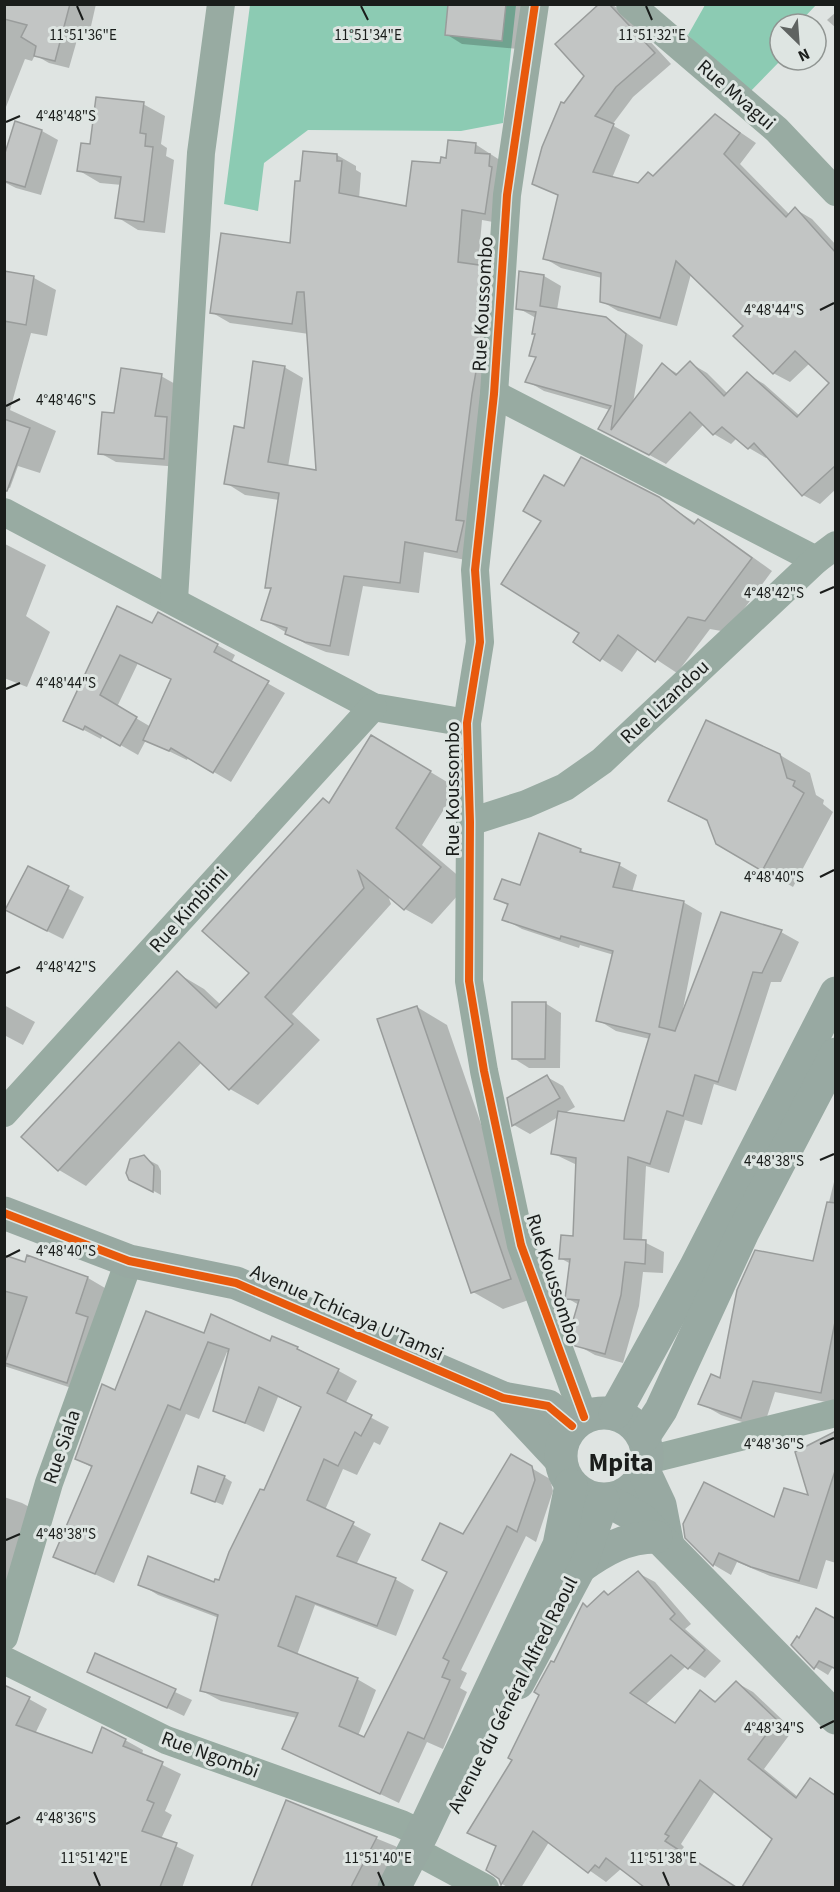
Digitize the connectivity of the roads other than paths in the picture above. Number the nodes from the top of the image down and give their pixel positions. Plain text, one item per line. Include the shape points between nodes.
1 (221, 4) edge
2 (535, 4) edge
3 (630, 4) edge
4 (836, 192) edge
5 (494, 394) junction
6 (4, 512) edge
7 (826, 552) edge
8 (174, 600) junction
9 (373, 707) junction
10 (467, 723) junction
11 (470, 822) junction
12 (836, 993) edge
13 (836, 1054) edge
14 (4, 1113) edge
15 (4, 1214) edge
16 (129, 1261) junction
17 (503, 1398) junction
18 (836, 1413) edge
19 (590, 1419) junction
20 (646, 1456) junction
21 (566, 1472) junction
22 (604, 1500) junction
23 (662, 1542) junction
24 (580, 1567) junction
25 (4, 1637) edge
26 (4, 1660) edge
27 (836, 1718) edge
28 (426, 1846) junction
29 (394, 1887) edge
30 (414, 1887) edge
31 (485, 1887) edge

1 - 8 street via 201,153
2 - 5 street, Rue Koussombo via 507,195
3 - 4 street, Rue Mvagui via 777,130
5 - 7 street
5 - 10 street, Rue Koussombo via 475,570 480,642
6 - 8 street
7 - 11 street, Rue Lizandou via 602,761 564,787
8 - 9 street
9 - 10 street
9 - 14 street, Rue Kimbimi
10 - 11 street, Rue Koussombo
11 - 19 street, Rue Koussombo via 469,981 484,1071 521,1245
12 - 19 street via 695,1268
13 - 20 street via 743,1232 661,1410
15 - 16 street, Avenue Tchicaya U'Tamsi
16 - 17 street, Avenue Tchicaya U'Tamsi via 236,1282
16 - 25 street, Rue Siala via 49,1483
17 - 19 street
17 - 21 street
18 - 20 street
19 - 20 street via 632,1422
19 - 21 street via 563,1441
20 - 22 street via 629,1492
20 - 23 street via 660,1505
21 - 22 street via 585,1496
21 - 28 street via 560,1545
22 - 23 street via 641,1519
22 - 24 street, Avenue du Général Alfred Raoul
23 - 24 street via 642,1537 608,1547
23 - 27 street
24 - 28 street, Avenue du Général Alfred Raoul
26 - 28 street, Rue Ngombi via 166,1740 401,1824
28 - 29 street
28 - 30 street, Avenue du Général Alfred Raoul
28 - 31 street, Rue Ngombi

